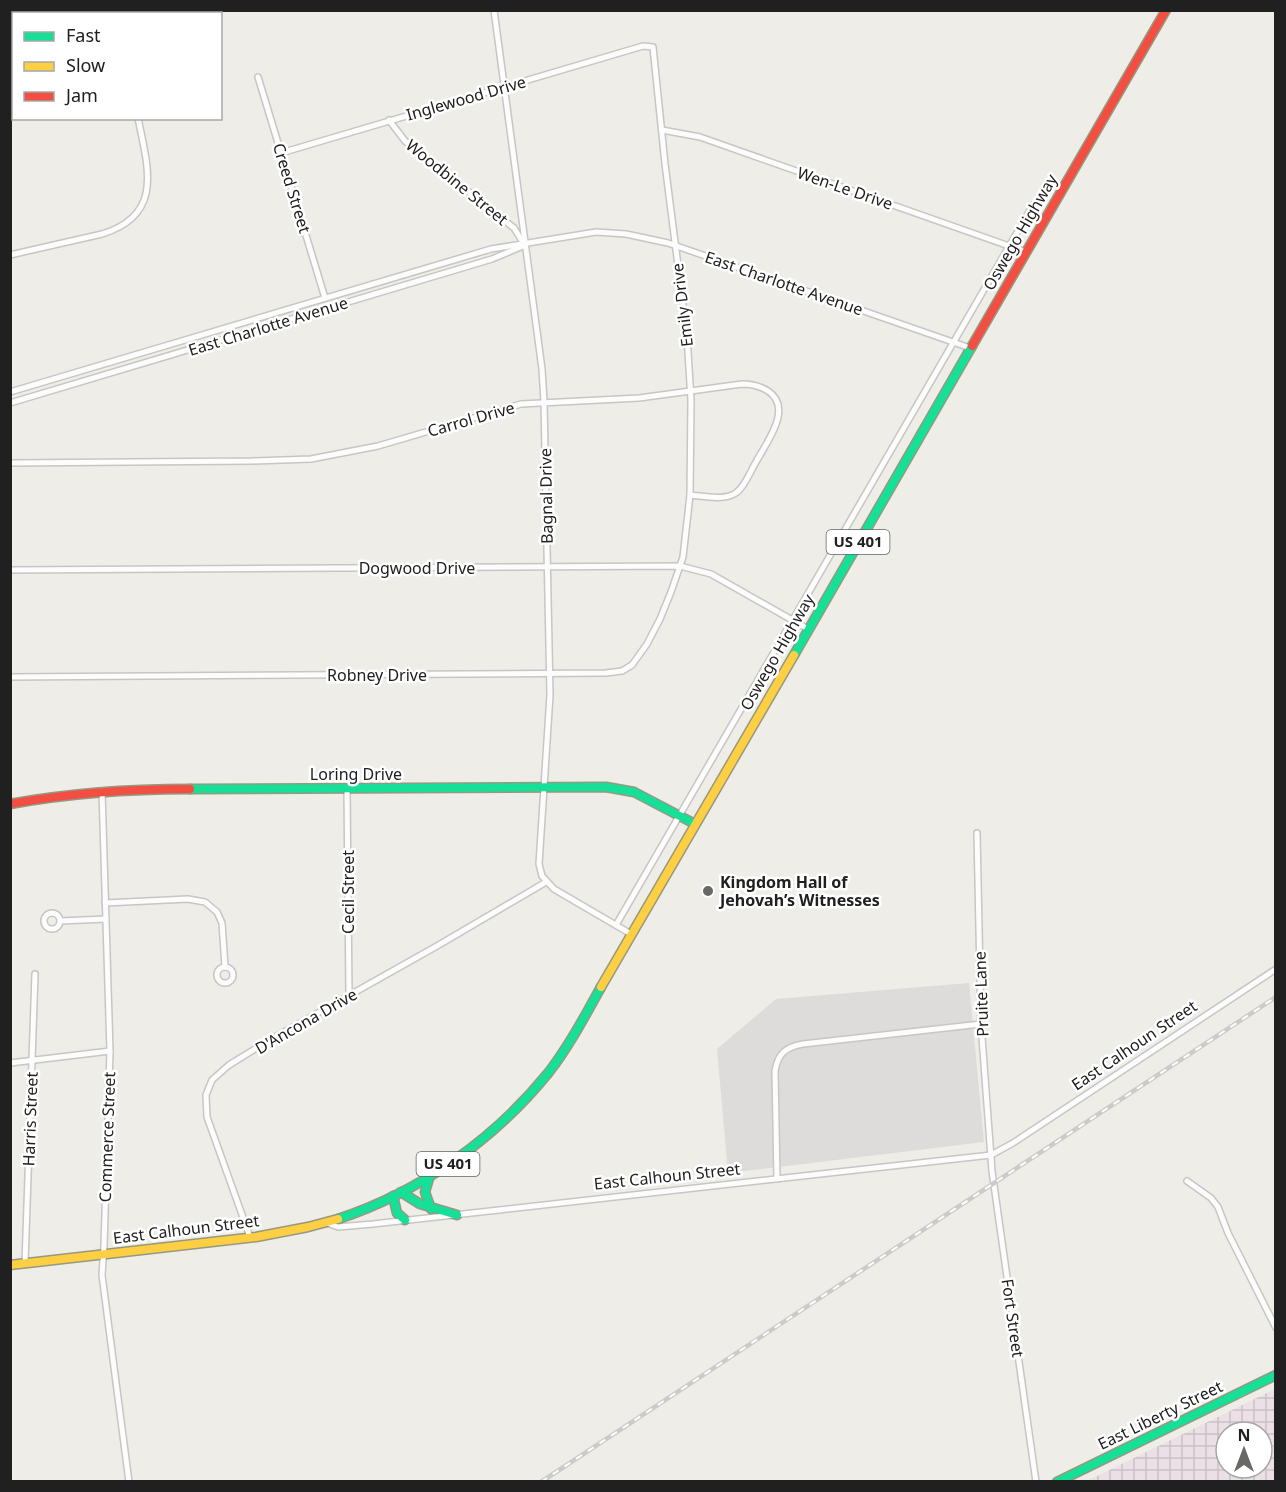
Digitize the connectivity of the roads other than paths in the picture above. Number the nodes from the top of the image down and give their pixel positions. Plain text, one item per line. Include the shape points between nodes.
1 (494, 10) edge
2 (1166, 10) edge
3 (651, 45) joint
4 (258, 77) dead end
5 (504, 87) junction
6 (138, 120) edge
7 (389, 120) junction
8 (662, 130) junction
9 (281, 153) junction
10 (1033, 205) dead end
11 (524, 245) junction
12 (675, 246) junction
13 (1009, 246) junction
14 (1026, 252) junction
15 (10, 255) edge
16 (325, 298) junction
17 (953, 342) junction
18 (970, 348) junction
19 (10, 392) edge
20 (690, 392) junction
21 (543, 402) junction
22 (10, 404) edge
23 (10, 463) edge
24 (690, 495) junction
25 (680, 566) junction
26 (548, 567) junction
27 (10, 570) edge
28 (793, 620) junction
29 (808, 628) junction
30 (550, 674) junction
31 (10, 677) edge
32 (544, 788) junction
33 (347, 789) junction
34 (102, 791) junction
35 (10, 804) edge
36 (679, 815) junction
37 (695, 824) junction
38 (976, 833) dead end
39 (546, 882) junction
40 (105, 903) junction
41 (106, 919) junction
42 (60, 921) dead end
43 (616, 925) junction
44 (631, 934) junction
45 (225, 967) dead end
46 (1275, 969) edge
47 (35, 974) dead end
48 (349, 996) junction
49 (981, 1024) junction
50 (110, 1051) junction
51 (32, 1061) junction
52 (10, 1063) edge
53 (991, 1155) junction
54 (430, 1175) junction
55 (777, 1179) junction
56 (1187, 1181) dead end
57 (397, 1194) junction
58 (431, 1209) junction
59 (457, 1215) junction
60 (405, 1220) junction
61 (326, 1223) junction
62 (250, 1238) junction
63 (103, 1254) junction
64 (25, 1263) junction
65 (10, 1264) edge
66 (1275, 1328) edge
67 (1275, 1375) edge
68 (129, 1482) edge
69 (1036, 1482) edge
70 (1058, 1482) edge

1 - 5 street, Bagnal Drive
2 - 14 main road, Oswego Highway / US 401
3 - 5 street, Inglewood Drive
3 - 8 street, Emily Drive via 655,50
4 - 9 street, Creed Street
5 - 7 street, Inglewood Drive
5 - 11 street, Bagnal Drive
6 - 15 street via 148,191 131,220 116,229
7 - 9 street, Inglewood Drive
7 - 11 street, Woodbine Street via 405,141 514,228
8 - 12 street, Emily Drive
8 - 13 street, Wen-Le Drive via 700,137
9 - 16 street, Creed Street
10 - 13 street, Oswego Highway
11 - 12 street, East Charlotte Avenue via 603,232
11 - 16 street, East Charlotte Avenue via 491,249
11 - 21 street, Bagnal Drive
11 - 22 street, East Charlotte Avenue via 492,259
12 - 17 street, East Charlotte Avenue
12 - 20 street, Emily Drive
13 - 14 street, Wen-Le Drive
13 - 17 street, Oswego Highway
14 - 18 main road, Oswego Highway / US 401
16 - 19 street, East Charlotte Avenue
17 - 18 street, East Charlotte Avenue
17 - 28 street, Oswego Highway
18 - 29 main road, Oswego Highway / US 401
20 - 21 street, Carrol Drive
20 - 24 street, Emily Drive
20 - 24 street, Carrol Drive via 754,384 773,395 779,412 769,439 736,493 724,497
21 - 23 street, Carrol Drive via 521,404 378,446 311,459
21 - 26 street, Bagnal Drive
24 - 25 street, Emily Drive
25 - 26 street, Dogwood Drive
25 - 28 street, Dogwood Drive via 711,574
25 - 30 street, Robney Drive via 660,619 632,665 615,672
26 - 27 street, Dogwood Drive
26 - 30 street, Bagnal Drive
28 - 29 street, Dogwood Drive
28 - 36 street, Oswego Highway
29 - 37 main road, Oswego Highway / US 401
30 - 31 street, Robney Drive
30 - 32 street, Bagnal Drive
32 - 33 main road, Loring Drive
32 - 36 main road, Loring Drive via 622,788
32 - 39 street, Bagnal Drive via 539,857
33 - 34 main road, Loring Drive
33 - 48 street, Cecil Street
34 - 35 main road, Loring Drive
34 - 40 street, Commerce Street
36 - 37 main road, Loring Drive
36 - 43 street, Oswego Highway
37 - 44 main road, Oswego Highway / US 401
38 - 49 street, Pruite Lane
39 - 43 street
39 - 48 street, D'Ancona Drive
40 - 41 street, Commerce Street
40 - 45 street via 188,899 205,902 217,912 222,923
41 - 42 street
41 - 50 street, Commerce Street
43 - 44 street
44 - 54 main road, Oswego Highway / US 401 via 548,1072 495,1127
46 - 53 street, East Calhoun Street
47 - 51 street, Harris Street
48 - 62 street, D'Ancona Drive via 229,1065 209,1085 207,1117
49 - 53 street, Pruite Lane
49 - 55 street via 803,1044 783,1051 775,1071
50 - 51 street
50 - 63 street, Commerce Street
51 - 52 street
51 - 64 street, Harris Street
53 - 55 street, East Calhoun Street
53 - 69 street, Fort Street
54 - 57 main road, Oswego Highway / US 401
54 - 58 main road via 424,1196
55 - 59 street, East Calhoun Street
56 - 66 street via 1218,1207
57 - 58 main road
57 - 60 main road via 397,1213
57 - 61 main road, Oswego Highway / US 401
58 - 59 main road
59 - 60 street, East Calhoun Street
60 - 61 street, East Calhoun Street via 338,1227
61 - 62 main road, East Calhoun Street / US 401
62 - 63 main road, East Calhoun Street / US 401
63 - 64 main road, East Calhoun Street / US 401
63 - 68 street, Commerce Street via 102,1275
64 - 65 main road, East Calhoun Street / US 401
67 - 70 main road, East Liberty Street

